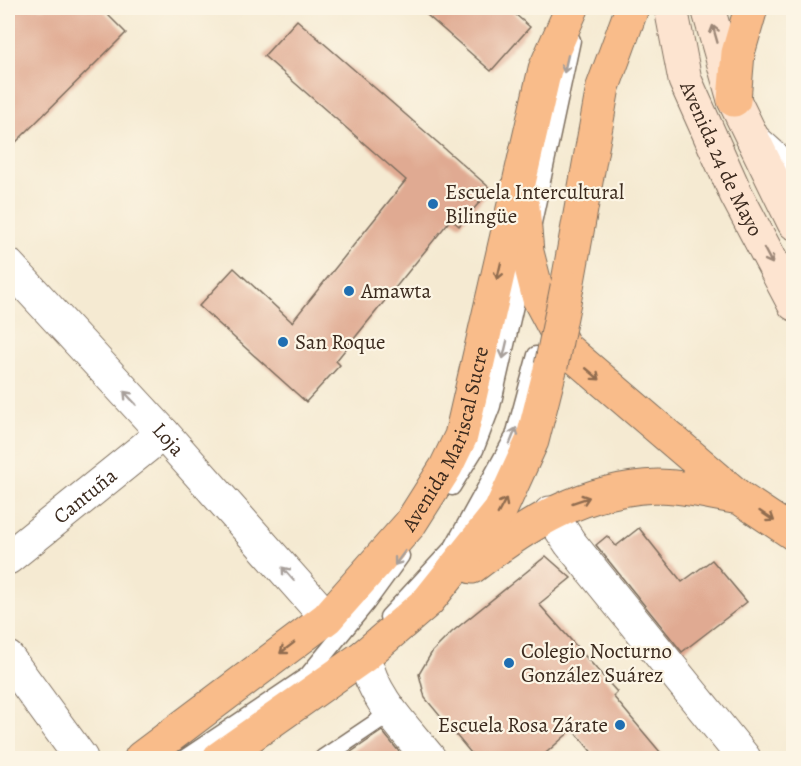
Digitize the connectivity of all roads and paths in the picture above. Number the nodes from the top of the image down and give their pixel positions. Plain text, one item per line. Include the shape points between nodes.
1 (554, 8) edge
2 (572, 8) edge
3 (580, 8) edge
4 (671, 8) edge
5 (708, 8) edge
6 (751, 8) edge
7 (630, 11) edge
8 (545, 69) junction
9 (734, 100) junction
10 (752, 137) junction
11 (521, 173) junction
12 (794, 176) edge
13 (794, 223) edge
14 (527, 252) junction
15 (8, 265) edge
16 (794, 304) edge
17 (544, 361) junction
18 (163, 433) junction
19 (740, 498) junction
20 (550, 513) junction
21 (794, 534) edge
22 (8, 558) edge
23 (428, 601) junction
24 (327, 618) junction
25 (364, 656) junction
26 (8, 657) edge
27 (390, 713) junction
28 (81, 759) edge
29 (141, 759) edge
30 (185, 759) edge
31 (219, 759) edge
32 (323, 759) edge
33 (429, 759) edge
34 (744, 759) edge

1 - 8 main road
2 - 8 main road, Avenida Mariscal Sucre
3 -> 14 lane
4 -> 16 main road, Avenida 24 de Mayo via 685,80 736,194
9 -> 5 main road, Avenida 24 de Mayo
6 - 9 main road, Avenida 24 de Mayo via 738,53
7 - 17 main road, bridge via 603,87
8 - 11 main road, Avenida Mariscal Sucre
9 - 10 main road, Avenida 24 de Mayo
10 - 12 street, Avenida 24 de Mayo
10 - 13 main road, Avenida 24 de Mayo
11 - 14 main road
11 -> 24 main road, Avenida Mariscal Sucre via 461,436 410,524
14 -> 19 main road via 539,298 565,348
14 -> 30 lane via 492,406 475,450 450,489 366,604 307,676
18 -> 15 street, Loja
23 -> 17 main road via 500,511 532,441
25 -> 17 lane via 379,626 453,547 514,435
18 - 22 street, Cantuña
24 -> 18 street, Loja
20 -> 19 main road via 598,495 660,486
19 -> 21 main road
20 - 23 main road via 509,538
20 - 34 street
23 - 25 main road
24 -> 29 main road, Avenida Mariscal Sucre
25 - 27 street via 368,674
25 - 31 main road
26 - 28 street
27 - 32 lane
27 - 33 street

